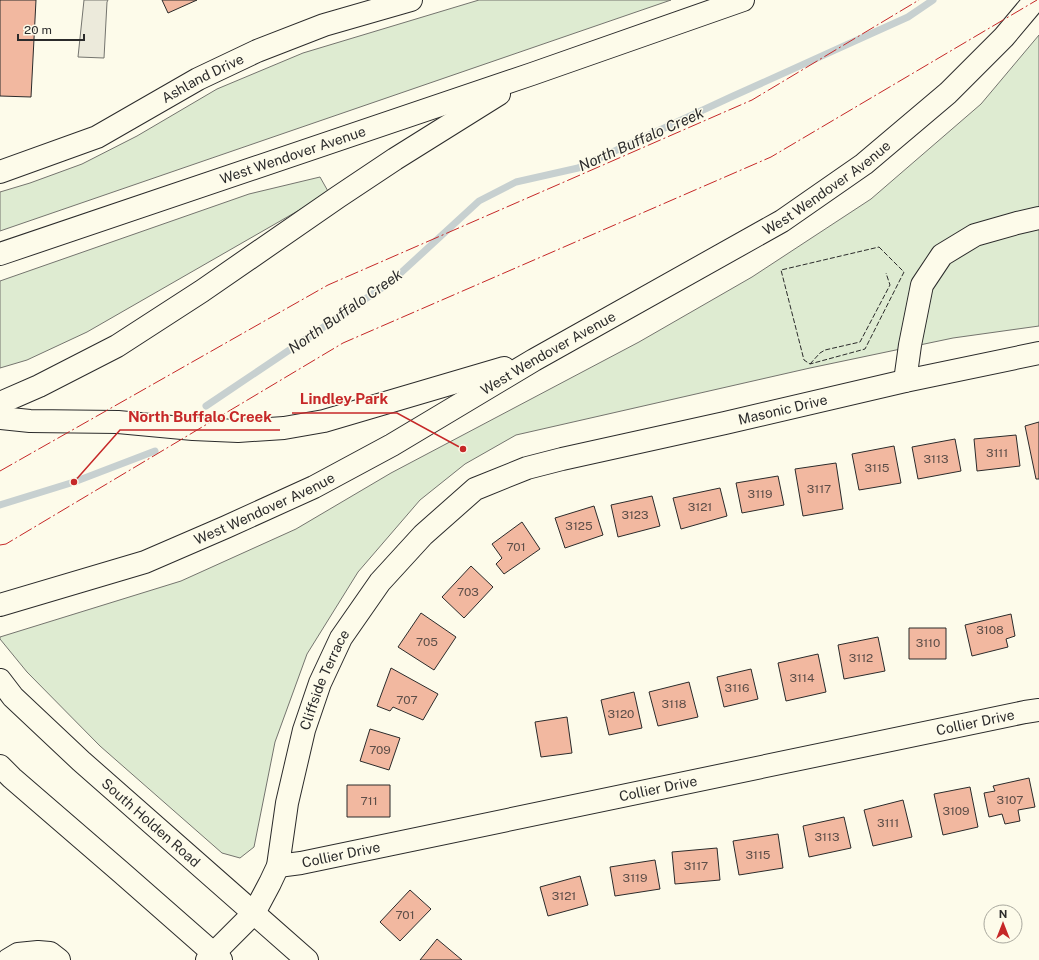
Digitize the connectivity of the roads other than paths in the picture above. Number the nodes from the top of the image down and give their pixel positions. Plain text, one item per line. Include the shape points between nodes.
1 (411, 0) edge
2 (743, 0) edge
3 (1035, 0) edge
4 (532, 74) junction
5 (0, 172) edge
6 (1039, 218) edge
7 (0, 254) edge
8 (1039, 353) edge
9 (534, 360) junction
10 (905, 381) junction
11 (0, 402) edge
12 (0, 418) edge
13 (526, 468) joint
14 (9, 603) edge
15 (0, 680) edge
16 (1039, 710) edge
17 (0, 766) edge
18 (278, 866) junction
19 (254, 913) junction
20 (214, 958) edge
21 (8, 960) edge
22 (59, 960) edge
23 (307, 960) edge

1 - 5 main road, Ashland Drive via 324,25 257,51 198,79 97,137
2 - 4 main road, West Wendover Avenue
3 - 9 main road, West Wendover Avenue via 1004,37 948,93 858,168 782,221
4 - 7 main road, West Wendover Avenue
4 - 11 main road via 338,197 117,346 39,386
6 - 10 main road via 975,235 942,255 922,285
8 - 10 main road, Masonic Drive
9 - 12 main road via 324,421 284,428 238,431 118,422
9 - 14 main road, West Wendover Avenue via 392,445 314,487 145,562
10 - 13 main road, Masonic Drive
13 - 18 main road, Cliffside Terrace via 475,489 423,535 380,582 341,638 320,683 304,730 287,803
15 - 19 main road, South Holden Road via 13,697 80,761
16 - 18 main road, Collier Drive
17 - 20 main road via 117,868
18 - 19 main road, Cliffside Terrace
19 - 20 main road, Cliffside Terrace
19 - 23 main road, South Holden Road
21 - 22 main road via 18,954 38,952 50,953

